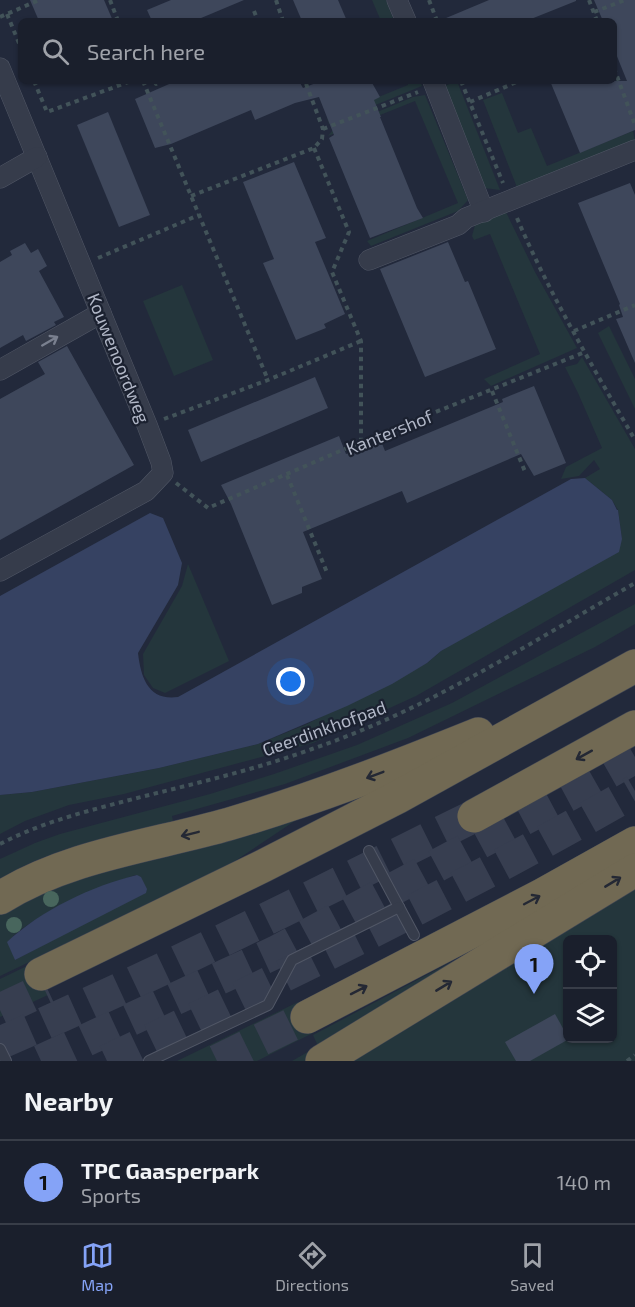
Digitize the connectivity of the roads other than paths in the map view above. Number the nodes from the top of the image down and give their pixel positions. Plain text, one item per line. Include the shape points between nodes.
1 (397, 0) edge
2 (405, 18) edge
3 (0, 68) edge
4 (434, 84) edge
5 (635, 150) edge
6 (37, 157) junction
7 (0, 178) edge
8 (484, 212) junction
9 (369, 260) dead end
10 (101, 313) junction
11 (0, 370) edge
12 (0, 571) edge
13 (624, 673) edge
14 (635, 727) edge
15 (474, 816) tunnel mouth
16 (635, 843) edge
17 (369, 851) dead end
18 (635, 870) edge
19 (0, 898) edge
20 (399, 907) junction
21 (414, 935) dead end
22 (44, 981) tunnel mouth
23 (307, 1017) tunnel mouth
24 (0, 1049) edge
25 (6, 1061) edge
26 (150, 1061) edge
27 (322, 1061) edge

1 - 2 street
3 - 6 street, Kouwenoordweg
4 - 8 street
5 - 8 street
6 - 7 street
6 - 10 street, Kouwenoordweg
8 - 9 street
11 -> 10 street
10 - 12 street, Kouwenoordweg via 163,473 146,491
13 -> 19 highway via 309,800 68,866
13 - 22 highway via 398,797
14 -> 15 highway
23 -> 16 highway
17 - 20 lane
27 -> 18 highway
20 - 21 lane
20 - 26 lane via 292,960 268,1005
24 - 25 lane

